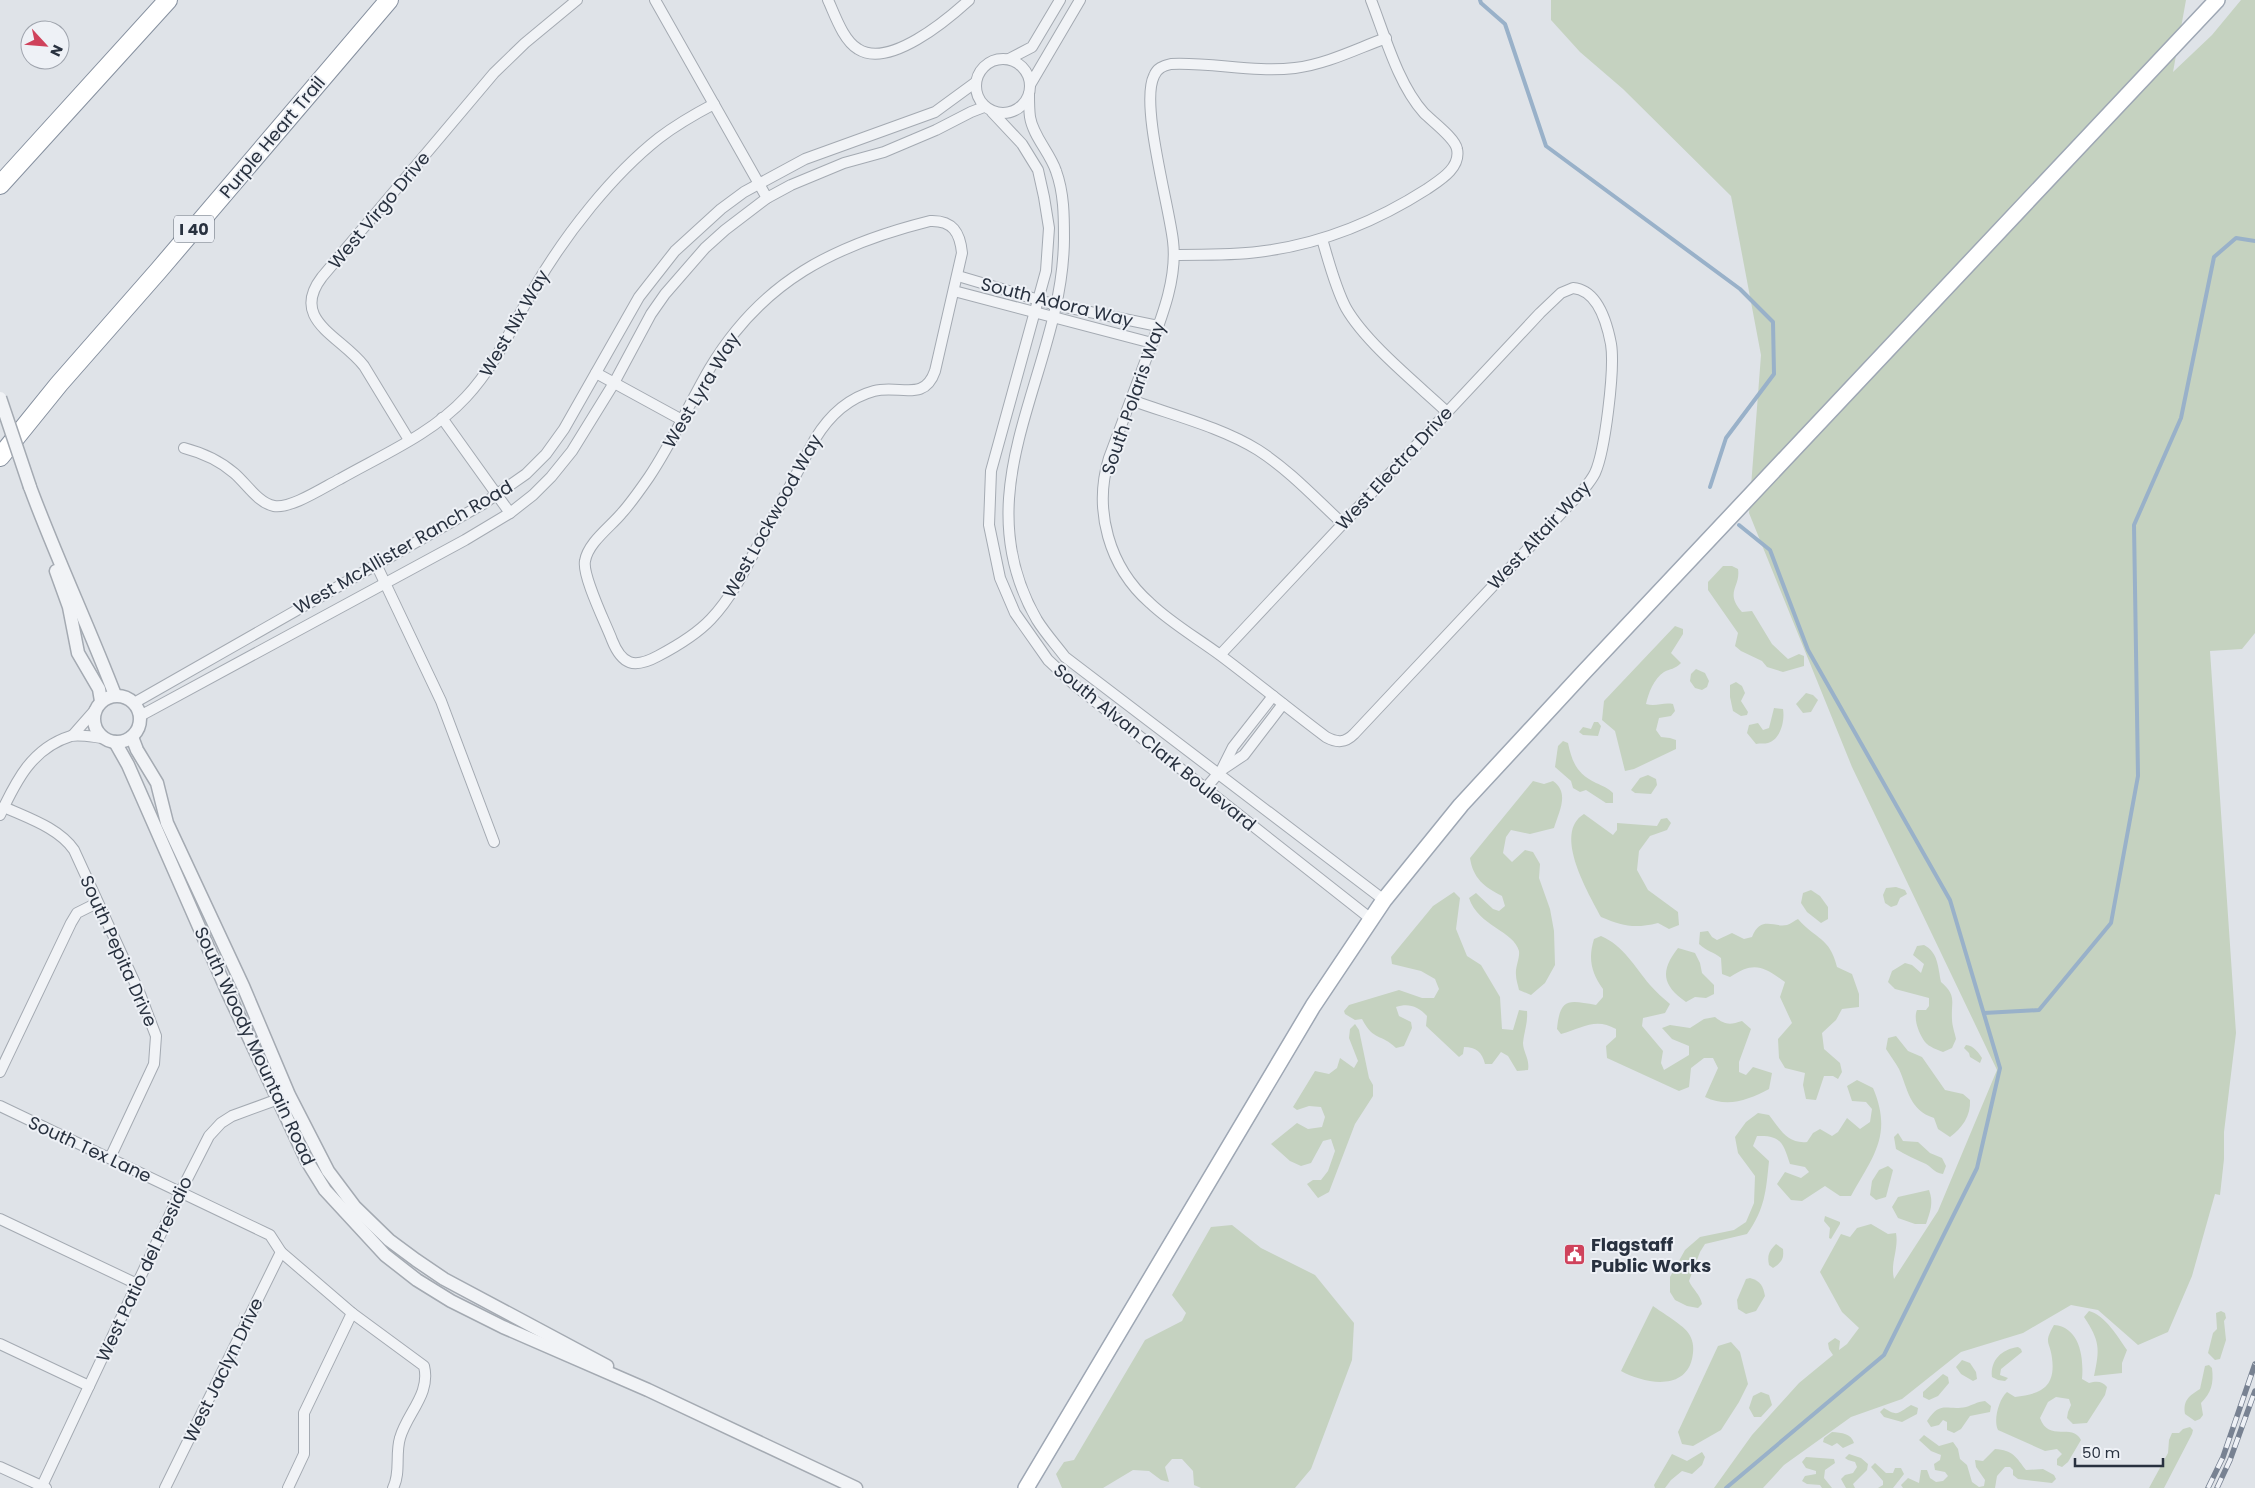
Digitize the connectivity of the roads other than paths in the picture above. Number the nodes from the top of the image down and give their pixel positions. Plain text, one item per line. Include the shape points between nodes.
1 (168, 0) edge
2 (389, 0) edge
3 (577, 0) edge
4 (655, 0) edge
5 (828, 0) edge
6 (968, 0) edge
7 (1060, 0) edge
8 (1080, 0) edge
9 (1371, 0) edge
10 (2217, 0) edge
11 (1386, 38) junction
12 (1009, 59) junction
13 (976, 82) junction
14 (1029, 90) junction
15 (714, 104) junction
16 (988, 109) junction
17 (759, 184) junction
18 (0, 185) edge
19 (767, 198) junction
20 (1322, 239) junction
21 (1174, 255) junction
22 (958, 276) junction
23 (1573, 288) joint
24 (954, 291) junction
25 (1038, 300) junction
26 (1056, 305) junction
27 (1034, 313) junction
28 (1053, 318) junction
29 (1158, 326) junction
30 (1152, 343) junction
31 (596, 373) junction
32 (614, 383) junction
33 (0, 398) edge
34 (1131, 400) junction
35 (1447, 412) junction
36 (442, 418) junction
37 (682, 420) junction
38 (409, 440) junction
39 (184, 448) dead end
40 (0, 457) edge
41 (496, 494) junction
42 (510, 513) junction
43 (1342, 523) junction
44 (54, 551) junction
45 (376, 564) junction
46 (386, 582) junction
47 (1220, 655) junction
48 (628, 662) joint
49 (115, 695) junction
50 (1273, 696) junction
51 (134, 702) junction
52 (1283, 704) junction
53 (98, 706) junction
54 (140, 716) junction
55 (73, 736) junction
56 (132, 738) junction
57 (109, 740) junction
58 (1341, 742) joint
59 (1220, 771) junction
60 (1206, 789) junction
61 (2, 811) edge
62 (494, 842) dead end
63 (1384, 900) junction
64 (97, 903) junction
65 (1371, 919) junction
66 (0, 1072) edge
67 (290, 1095) junction
68 (277, 1099) junction
69 (0, 1106) edge
70 (110, 1158) junction
71 (180, 1193) junction
72 (0, 1219) edge
73 (281, 1252) junction
74 (138, 1284) junction
75 (352, 1313) junction
76 (0, 1344) edge
77 (89, 1386) junction
78 (648, 1390) junction
79 (0, 1467) edge
80 (43, 1488) edge
81 (165, 1488) edge
82 (288, 1488) edge
83 (393, 1488) edge
84 (856, 1488) edge
85 (1026, 1488) edge

1 - 18 highway
2 - 40 highway, Purple Heart Trail / I 40
3 - 38 street, West Virgo Drive via 525,43 494,74 312,292 310,308 313,316 358,357
4 - 15 street
5 - 6 street via 850,42 858,49 874,54 902,46 938,28
7 - 12 street via 1032,47
8 - 14 street
9 - 11 street
10 - 63 main road via 1461,804
11 - 20 street via 1409,92 1454,142 1458,156 1449,172 1410,200 1364,224
11 - 21 street, South Polaris Way via 1331,59 1294,68 1177,64 1160,67 1152,83 1152,118
12 - 13 street via 991,61 978,74
12 - 14 street via 1024,69
13 - 16 street via 976,91
13 - 17 street, West McAllister Ranch Road via 935,112 806,159
14 - 16 street via 1018,109 1001,114
14 - 26 street, South Alvan Clark Boulevard via 1030,118 1060,184 1064,241
15 - 17 street
15 - 36 street, West Nix Way via 659,138 594,204 553,258 485,375 466,398
16 - 19 street, West McAllister Ranch Road via 970,112 936,130 884,152 826,170
16 - 25 street, South Alvan Clark Boulevard via 1022,144 1038,170 1042,184 1049,228 1046,271
17 - 19 street
17 - 31 street, West McAllister Ranch Road via 702,225 654,275 623,322
19 - 32 street, West McAllister Ranch Road via 705,248 677,280 651,314
20 - 21 street via 1264,252
20 - 35 street via 1337,288 1354,320
21 - 29 street, South Polaris Way
22 - 24 street
22 - 25 street, South Adora Way
22 - 37 street, West Lyra Way via 961,246 958,233 953,226 938,221 872,238 831,255 783,284 762,302 725,346
23 - 35 street, West Electra Drive via 1561,294 1540,314
23 - 58 street, West Altair Way via 1595,299 1611,344 1606,427 1596,472 1584,489 1350,738
24 - 27 street, South Adora Way
24 - 48 street, West Lockwood Way via 933,378 917,391 876,390 838,409 822,426 743,574 721,608 702,628 677,646 642,663
25 - 26 street, South Adora Way
25 - 27 street, South Alvan Clark Boulevard
26 - 28 street, South Alvan Clark Boulevard
26 - 29 street, South Adora Way
27 - 28 street, South Adora Way
27 - 60 street, South Alvan Clark Boulevard via 991,471 989,525 1000,578 1015,613 1048,660 1077,687
28 - 30 street, South Adora Way
28 - 59 street, South Alvan Clark Boulevard via 1012,469 1007,510 1014,562 1038,622 1065,656
29 - 30 street, South Polaris Way
30 - 34 street, South Polaris Way
31 - 32 street
31 - 41 street, West McAllister Ranch Road via 546,454 526,474
32 - 37 street
32 - 42 street, West McAllister Ranch Road via 572,451 533,495
33 - 44 street, bridge
34 - 43 street via 1258,450
34 - 47 street, South Polaris Way via 1104,477 1104,512 1111,546 1124,574 1142,596 1159,612
35 - 43 street, West Electra Drive
36 - 38 street, West Nix Way
36 - 41 street
37 - 48 street, West Lyra Way via 649,478 590,548 585,559 585,571 616,649
38 - 39 street, West Nix Way via 283,507 262,501 216,460
41 - 42 street
41 - 45 street, West McAllister Ranch Road
42 - 46 street, West McAllister Ranch Road
43 - 47 street, West Electra Drive
44 - 49 street
44 - 53 street via 55,568 69,607 78,653 99,689
45 - 46 street
45 - 51 street, West McAllister Ranch Road
46 - 54 street, West McAllister Ranch Road
46 - 62 street via 441,701
47 - 50 street, South Polaris Way
49 - 51 street
49 - 53 street
50 - 52 street, South Polaris Way
50 - 59 street via 1233,747
51 - 54 street
52 - 58 street, South Polaris Way via 1326,737
52 - 59 street via 1244,755
53 - 55 street
53 - 57 street via 94,726
54 - 56 street via 140,724
55 - 57 street
55 - 61 street via 51,745 35,757 15,782
56 - 57 street
56 - 67 street, South Woody Mountain Road via 157,783 167,823
57 - 68 street, South Woody Mountain Road via 128,765
59 - 60 street
59 - 63 street, South Alvan Clark Boulevard
60 - 65 street, South Alvan Clark Boulevard
61 - 64 street, South Pepita Drive via 68,840
63 - 65 main road
64 - 66 street via 77,913 70,923
64 - 70 street, South Pepita Drive via 156,1036 154,1064
65 - 85 main road via 1313,1006
67 - 68 street, West Patio del Presidio
67 - 78 street, South Woody Mountain Road via 328,1171 355,1207 389,1240 444,1279
68 - 71 street, West Patio del Presidio via 221,1123 209,1136
68 - 78 street, South Woody Mountain Road via 307,1162 325,1190 385,1255 451,1301 562,1354
69 - 70 street, South Tex Lane
70 - 71 street, South Tex Lane
71 - 73 street, South Tex Lane via 270,1235
71 - 74 street, West Patio del Presidio
72 - 74 street
73 - 75 street, South Tex Lane
73 - 81 street, West Jaclyn Drive
74 - 77 street, West Patio del Presidio
75 - 82 street via 304,1413 304,1454
75 - 83 street, South Tex Lane via 424,1366 425,1387 399,1438 396,1484
76 - 77 street
77 - 80 street, West Patio del Presidio
78 - 84 street, South Woody Mountain Road
79 - 80 street

